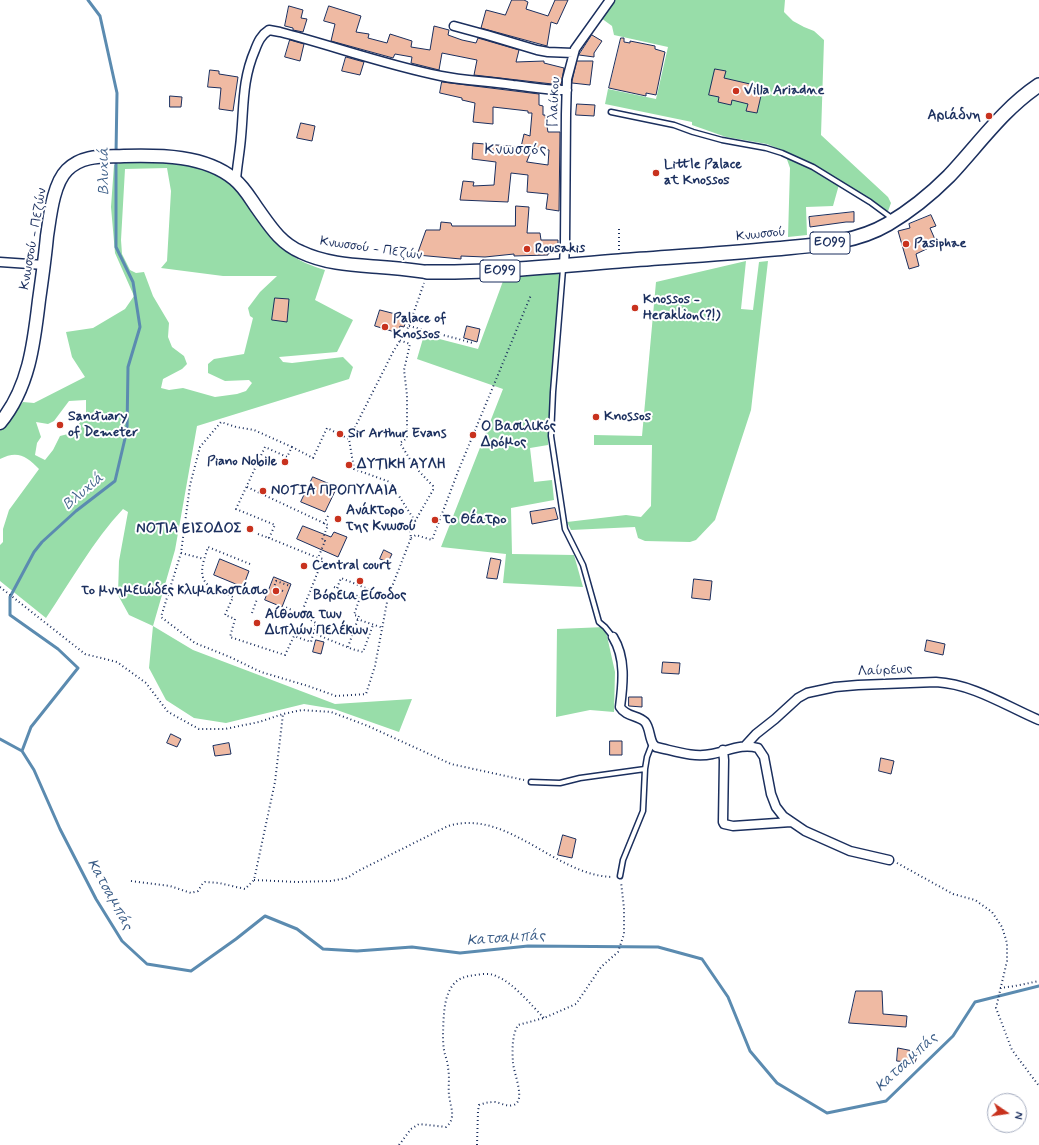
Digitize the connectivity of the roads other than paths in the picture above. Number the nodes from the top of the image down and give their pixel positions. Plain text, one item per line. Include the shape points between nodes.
1 (610, 0) edge
2 (454, 26) dead end
3 (573, 53) junction
4 (1039, 85) edge
5 (567, 90) junction
6 (611, 112) dead end
7 (236, 180) junction
8 (895, 220) junction
9 (0, 262) edge
10 (44, 265) junction
11 (564, 266) junction
12 (427, 272) joint
13 (0, 423) edge
14 (613, 637) joint
15 (1039, 720) edge
16 (653, 744) junction
17 (745, 746) junction
18 (723, 750) junction
19 (645, 769) junction
20 (531, 782) road end
21 (791, 822) junction
22 (889, 860) road end
23 (620, 876) road end

1 - 3 street, Γλαύκου
2 - 3 street via 537,50
3 - 5 street, Γλαύκου
4 - 8 main road, Κνωσσού / ΕΟ99 via 1005,113 937,187
5 - 7 street via 447,77 269,30 258,42 246,73
5 - 11 street, Γλαύκου
6 - 8 lane via 674,125 722,140 782,153 813,167
7 - 10 main road, Κνωσσού - Πεζών via 218,168 169,157 110,156 82,160 71,166 63,175 56,191
7 - 12 main road, Κνωσσού - Πεζών via 274,232 301,252 327,261
8 - 11 main road, Κνωσσού / ΕΟ99 via 856,238 822,245
9 - 10 street
10 - 13 main road, Κνωσσού - Πεζών via 27,372 14,402
11 - 12 main road, Κνωσσού / ΕΟ99 via 483,272
11 - 14 lane via 551,436 566,529 583,565 598,622
14 - 16 street via 619,650 622,668 620,707 622,711 644,722
15 - 17 street, Λαύρεως via 983,694 949,683 858,685 827,688 804,694
16 - 18 street via 656,747 693,755 714,754
16 - 19 lane
17 - 18 street
17 - 21 street via 758,748 764,756 776,807
18 - 21 street via 724,824 734,826
19 - 20 lane via 560,783
19 - 23 lane via 642,811 623,860
21 - 22 street via 850,851

